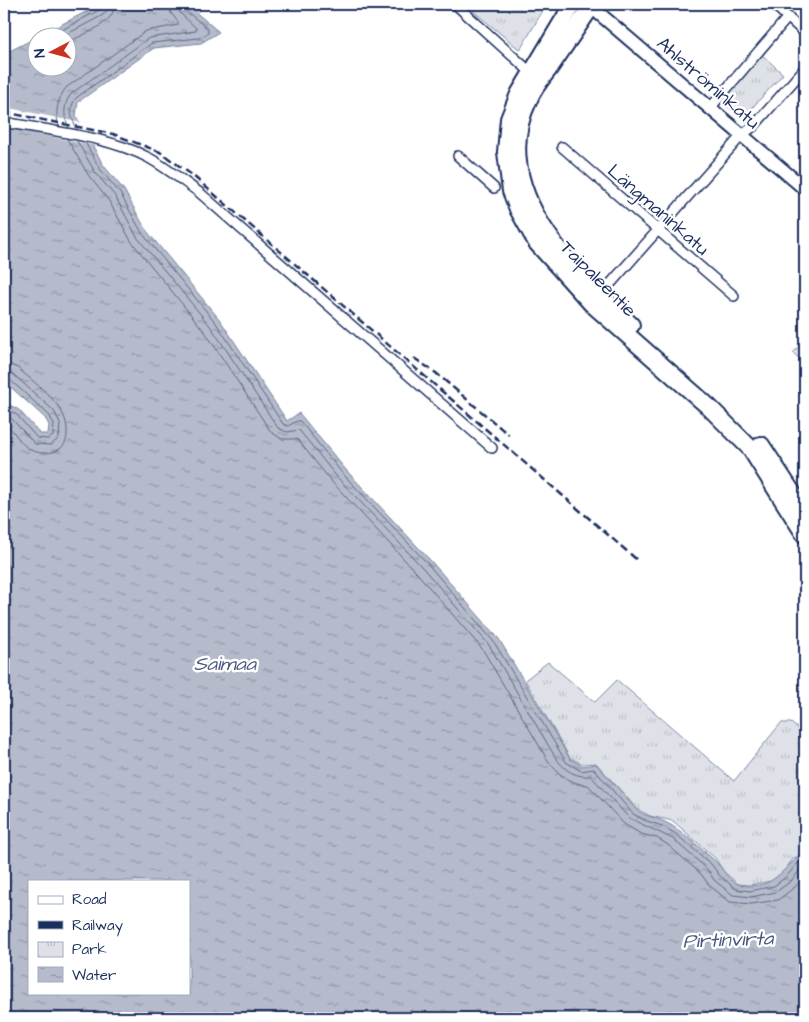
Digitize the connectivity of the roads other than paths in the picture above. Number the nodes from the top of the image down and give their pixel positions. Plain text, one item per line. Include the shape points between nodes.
1 (455, 4) edge
2 (573, 4) edge
3 (773, 4) edge
4 (591, 5) edge
5 (788, 17) junction
6 (805, 33) edge
7 (805, 68) edge
8 (527, 69) dead end
9 (711, 107) junction
10 (4, 122) edge
11 (742, 135) junction
12 (562, 147) dead end
13 (458, 156) dead end
14 (494, 188) dead end
15 (805, 189) edge
16 (658, 230) junction
17 (734, 296) dead end
18 (595, 298) junction
19 (492, 448) dead end
20 (805, 512) edge
21 (805, 535) edge

1 - 8 street
2 - 18 highway, Taipaleentie via 519,94 509,119 506,152 511,191 537,243
3 - 5 street
4 - 9 street, Ahlströminkatu
4 - 18 highway, Taipaleentie via 529,98 519,128 517,149 521,178 542,228
5 - 6 street
5 - 9 street
7 - 11 street via 754,126
9 - 11 street, Ahlströminkatu
10 - 19 street via 112,143 148,158 200,192
11 - 15 street, Ahlströminkatu
11 - 16 street
12 - 16 street, Längmaninkatu
13 - 14 street
16 - 17 street, Längmaninkatu
16 - 18 street
18 - 20 highway, Taipaleentie via 758,442
18 - 21 highway, Taipaleentie via 750,448

